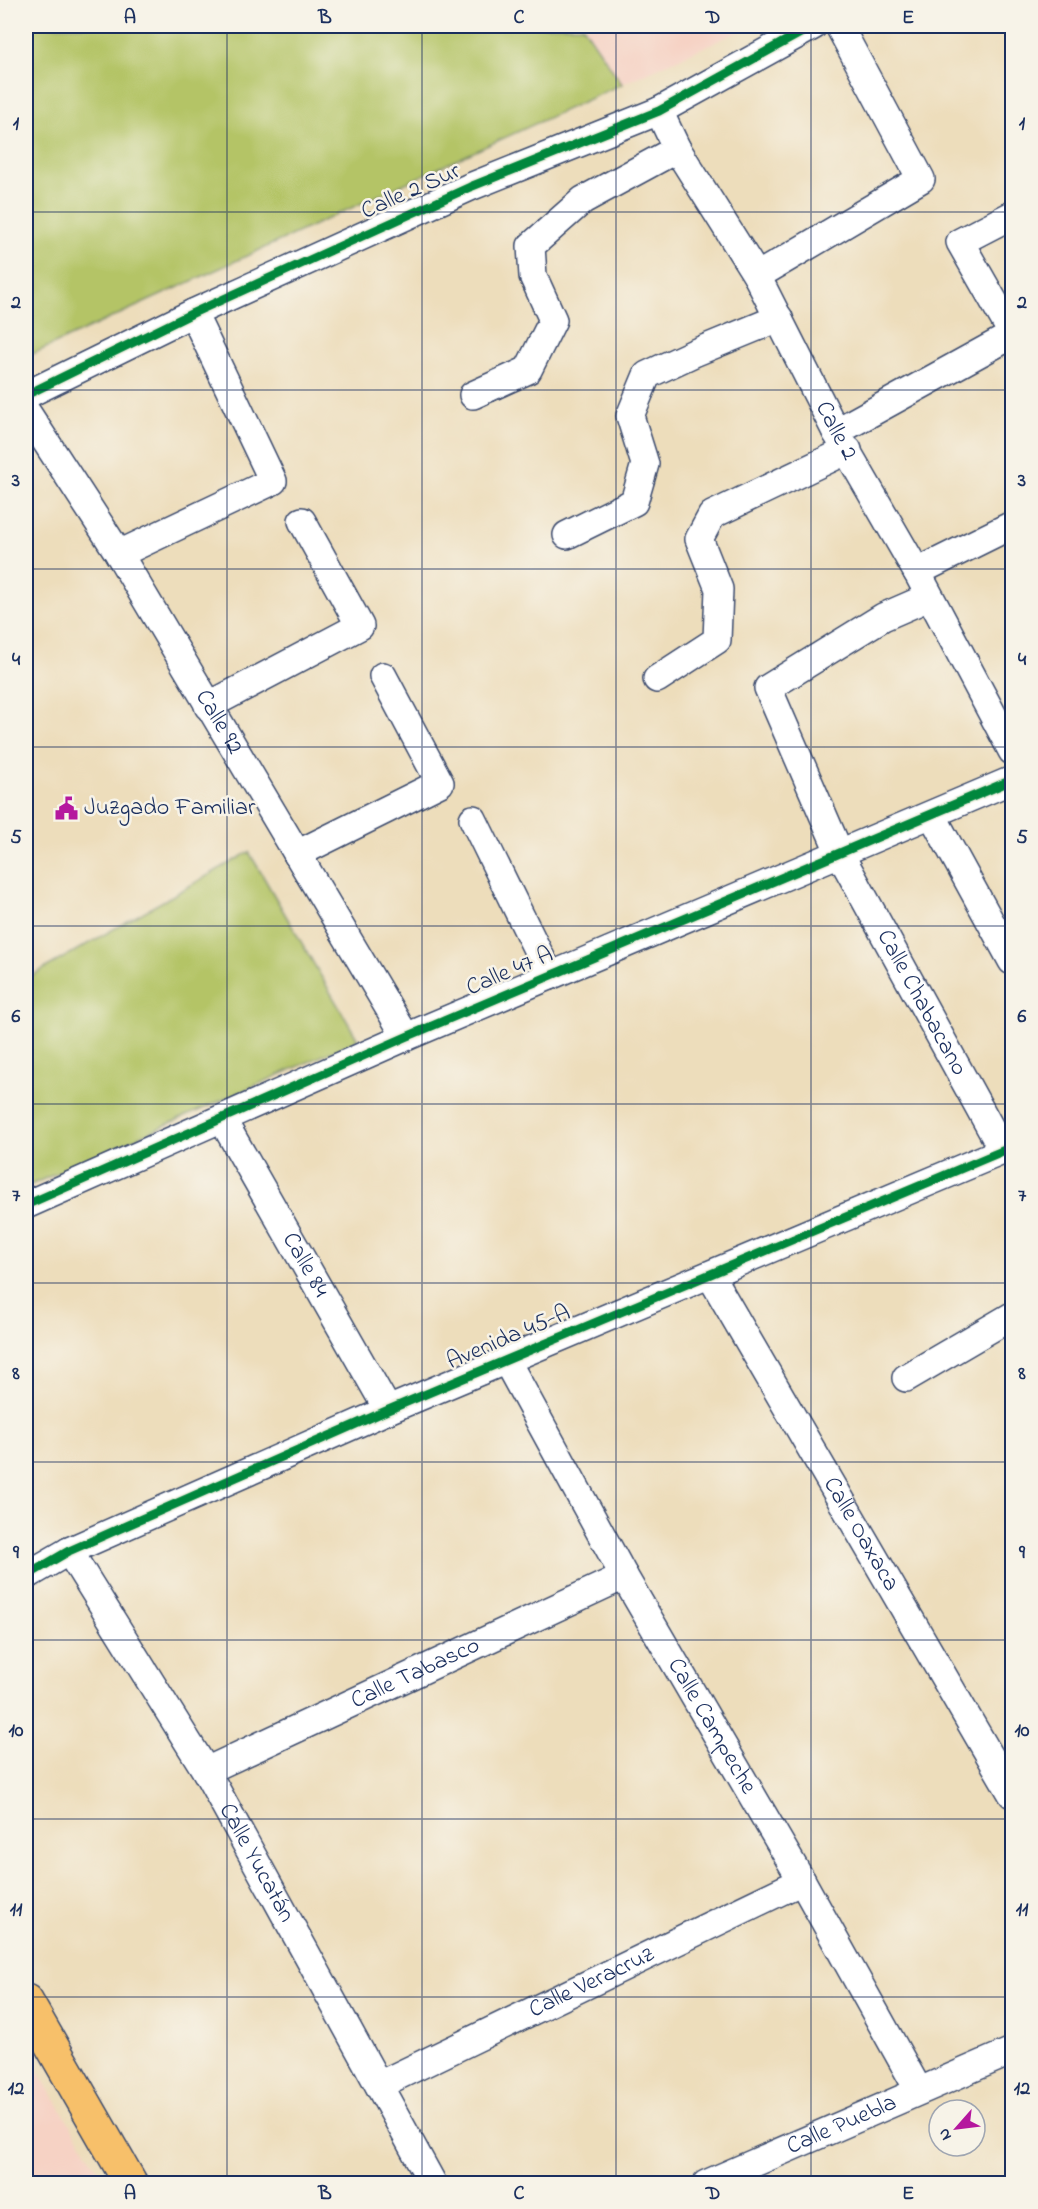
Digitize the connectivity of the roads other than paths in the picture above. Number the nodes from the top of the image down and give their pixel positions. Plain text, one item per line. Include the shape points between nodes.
1 (813, 26) edge
2 (839, 26) edge
3 (659, 111) junction
4 (677, 149) junction
5 (1012, 215) edge
6 (757, 276) junction
7 (193, 312) junction
8 (778, 318) junction
9 (1012, 334) edge
10 (26, 395) edge
11 (473, 395) dead end
12 (26, 411) edge
13 (842, 441) junction
14 (302, 521) dead end
15 (1012, 525) edge
16 (567, 535) dead end
17 (119, 554) junction
18 (917, 572) junction
19 (928, 597) junction
20 (383, 676) dead end
21 (657, 679) dead end
22 (208, 706) junction
23 (1012, 751) edge
24 (1012, 780) edge
25 (932, 815) junction
26 (473, 819) dead end
27 (297, 854) junction
28 (840, 854) junction
29 (1012, 961) edge
30 (550, 976) junction
31 (406, 1037) junction
32 (222, 1119) junction
33 (1008, 1149) edge
34 (26, 1205) edge
35 (710, 1275) junction
36 (1012, 1316) edge
37 (507, 1360) junction
38 (906, 1378) dead end
39 (388, 1410) junction
40 (69, 1551) junction
41 (26, 1576) edge
42 (624, 1576) junction
43 (206, 1771) junction
44 (1012, 1794) edge
45 (802, 1881) junction
46 (26, 2001) edge
47 (1012, 2051) edge
48 (379, 2085) junction
49 (919, 2091) junction
50 (131, 2184) edge
51 (432, 2184) edge
52 (706, 2184) edge

1 - 3 street, Calle 2 Sur
2 - 6 street via 921,179
3 - 4 street, Calle 2
3 - 7 street, Calle 2 Sur via 471,187
4 - 6 street, Calle 2
4 - 11 street via 583,200 531,246 533,276 553,320 528,370
5 - 9 street via 960,242
6 - 8 street, Calle 2
7 - 10 street, Calle 2 Sur
7 - 17 street via 273,481
8 - 13 street, Calle 2
8 - 16 street via 647,375 630,416 645,464 634,502
9 - 13 street
12 - 17 street, Calle 92
13 - 18 street, Calle 2
13 - 21 street via 712,515 699,539 720,589 717,640
14 - 22 street via 360,626
15 - 18 street
17 - 22 street, Calle 92
18 - 19 street, Calle 2
19 - 23 street, Calle 2
19 - 28 street, Calle Chabacano via 883,617 768,688
20 - 27 street via 440,783
22 - 27 street, Calle 92
24 - 25 street, Calle 47 A
25 - 28 street, Calle 47 A
25 - 29 street
26 - 30 street
27 - 31 street, Calle 92
28 - 30 street, Calle 47 A
28 - 33 street, Calle Chabacano
30 - 31 street, Calle 47 A
31 - 32 street, Calle 47 A
32 - 34 street, Calle 47 A
32 - 39 street, Calle 84
33 - 35 street, Avenida 45-A
35 - 37 street, Avenida 45-A
35 - 44 street, Calle Oaxaca
36 - 38 street
37 - 39 street, Avenida 45-A
37 - 42 street, Calle Campeche
39 - 40 street, Avenida 45-A
40 - 41 street, Avenida 45-A
40 - 43 street, Calle Yucatán
42 - 43 street, Calle Tabasco
42 - 45 street, Calle Campeche
43 - 48 street, Calle Yucatán
45 - 48 street, Calle Veracruz
45 - 49 street, Calle Campeche
46 - 50 main road
47 - 49 street, Calle Puebla
48 - 51 street, Calle Yucatán
49 - 52 street, Calle Puebla

